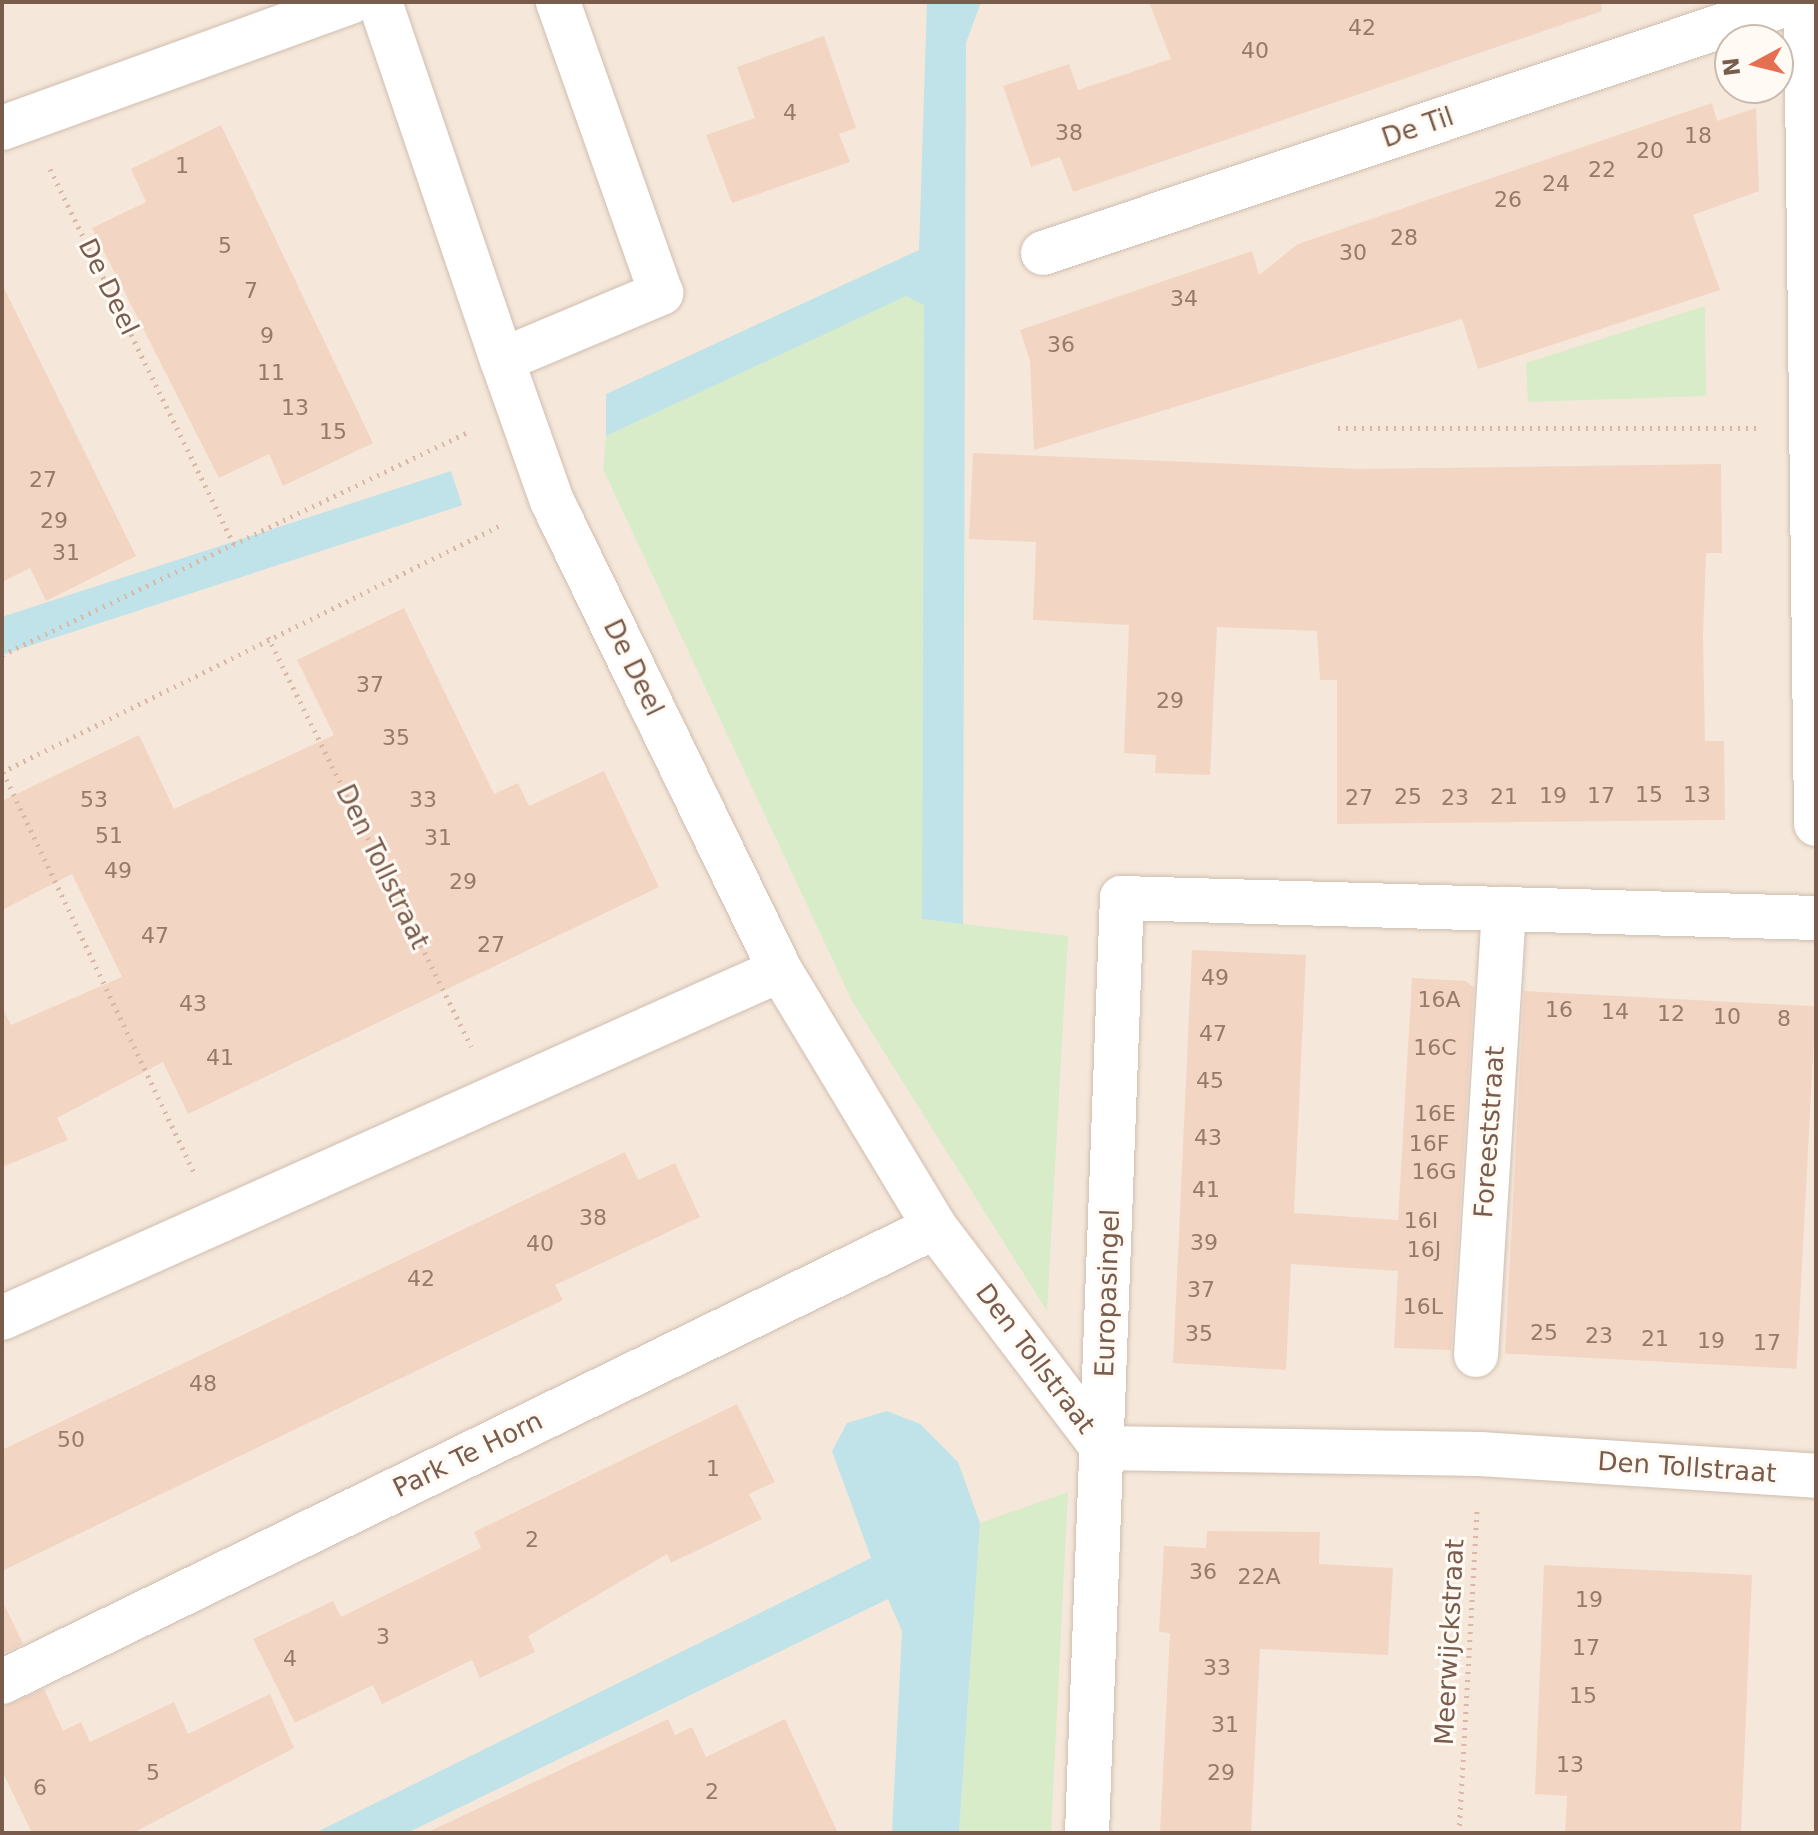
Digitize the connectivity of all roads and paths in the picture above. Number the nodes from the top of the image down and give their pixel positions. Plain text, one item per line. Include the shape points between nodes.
1 (351, 2) edge
2 (380, 2) edge
3 (558, 2) edge
4 (1793, 2) edge
5 (1806, 2) edge
6 (13, 123) edge
7 (1043, 253) dead end
8 (502, 360) junction
9 (514, 410) junction
10 (1338, 428) dead end
11 (1811, 428) junction
12 (552, 501) junction
13 (234, 544) junction
14 (268, 637) junction
15 (2, 655) edge
16 (3, 772) edge
17 (1816, 824) edge
18 (1504, 909) junction
19 (1816, 918) edge
20 (780, 970) junction
21 (496, 1097) junction
22 (216, 1218) junction
23 (935, 1227) junction
24 (2, 1318) edge
25 (1476, 1355) dead end
26 (1103, 1448) junction
27 (1480, 1454) junction
28 (1816, 1476) edge
29 (2, 1682) edge
30 (1087, 1833) edge
31 (1459, 1833) edge

1 - 6 street
2 - 8 street, De Deel
3 - 8 street via 661,293
4 - 7 street, De Til
5 - 11 street
6 - 13 path, De Deel
8 - 9 street, De Deel
9 - 12 street, De Deel
9 - 13 path
10 - 11 path
11 - 17 street
12 - 14 path
12 - 20 street, De Deel
13 - 15 path
14 - 16 path
14 - 21 path, Den Tollstraat
16 - 22 path
18 - 19 street
18 - 25 street, Foreeststraat
18 - 26 street, Europasingel via 1122,898
20 - 21 street
20 - 23 street, Den Tollstraat
21 - 22 street
22 - 24 street
23 - 26 street, Den Tollstraat
23 - 29 street, Park Te Horn
26 - 27 street, Den Tollstraat
26 - 30 street, Europasingel
27 - 28 street, Den Tollstraat
27 - 31 path, Meerwijckstraat

